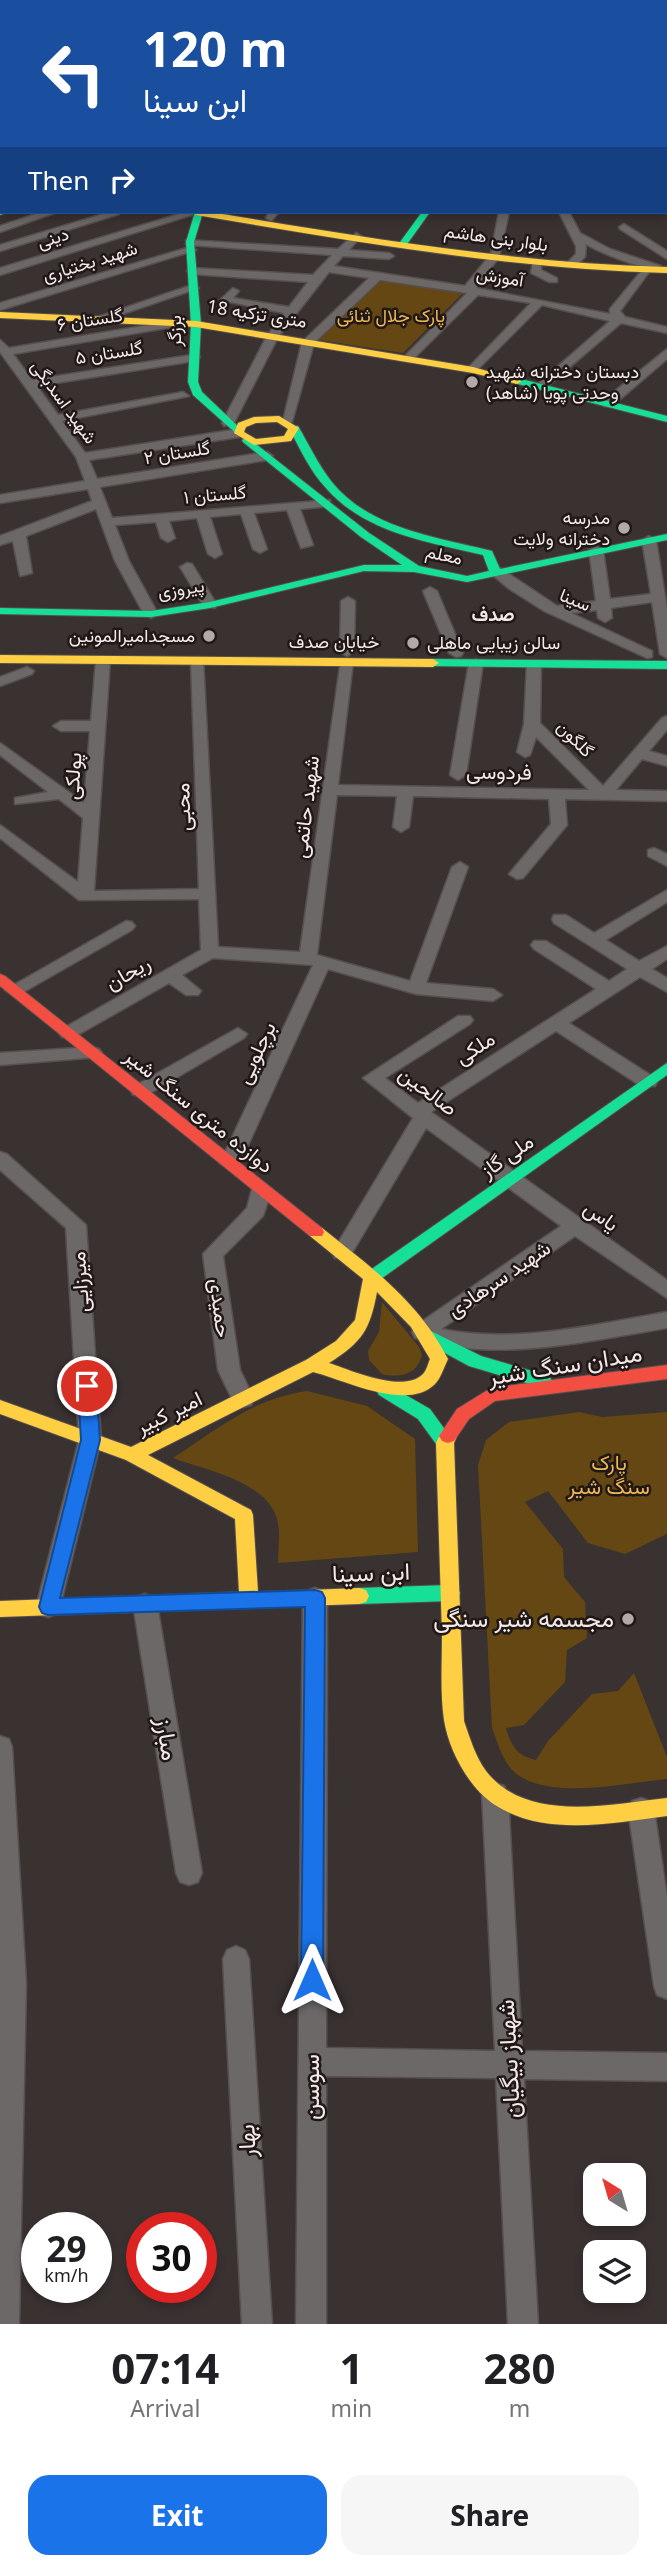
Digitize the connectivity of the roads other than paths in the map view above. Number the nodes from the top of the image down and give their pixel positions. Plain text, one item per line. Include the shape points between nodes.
1 (46, 214) edge
2 (114, 214) dead end
3 (190, 214) edge
4 (197, 214) edge
5 (225, 214) edge
6 (244, 214) edge
7 (425, 214) edge
8 (504, 214) edge
9 (565, 214) edge
10 (267, 217) edge
11 (624, 227) dead end
12 (0, 229) edge
13 (576, 235) junction
14 (356, 236) junction
15 (404, 243) junction
16 (191, 246) junction
17 (0, 248) edge
18 (242, 251) junction
19 (341, 252) junction
20 (495, 255) junction
21 (389, 256) dead end
22 (537, 263) junction
23 (572, 263) junction
24 (660, 266) edge
25 (326, 268) junction
26 (192, 271) junction
27 (0, 272) edge
28 (378, 275) junction
29 (316, 279) junction
30 (553, 280) dead end
31 (193, 288) junction
32 (472, 290) junction
33 (233, 291) dead end
34 (539, 301) junction
35 (0, 307) edge
36 (292, 311) junction
37 (0, 316) edge
38 (620, 318) junction
39 (95, 320) junction
40 (188, 324) junction
41 (667, 330) edge
42 (273, 335) junction
43 (308, 342) junction
44 (3, 348) edge
45 (667, 353) edge
46 (194, 357) junction
47 (410, 358) junction
48 (473, 370) junction
49 (30, 384) junction
50 (544, 385) junction
51 (183, 396) dead end
52 (608, 403) junction
53 (55, 419) junction
54 (667, 419) edge
55 (290, 425) junction
56 (238, 432) junction
57 (267, 456) junction
58 (82, 457) junction
59 (93, 484) junction
60 (0, 499) edge
61 (100, 503) junction
62 (325, 503) junction
63 (292, 506) junction
64 (246, 510) junction
65 (202, 514) junction
66 (23, 517) junction
67 (161, 517) junction
68 (107, 522) junction
69 (667, 537) edge
70 (168, 538) dead end
71 (649, 540) junction
72 (0, 541) edge
73 (306, 545) dead end
74 (260, 549) dead end
75 (596, 550) junction
76 (215, 554) dead end
77 (391, 554) junction
78 (187, 568) dead end
79 (364, 568) junction
80 (415, 569) junction
81 (495, 571) junction
82 (25, 573) dead end
83 (430, 592) dead end
84 (658, 597) junction
85 (348, 601) dead end
86 (210, 605) junction
87 (603, 605) junction
88 (0, 611) edge
89 (551, 612) junction
90 (151, 614) junction
91 (607, 633) junction
92 (0, 649) edge
93 (456, 653) junction
94 (647, 654) junction
95 (667, 654) edge
96 (347, 657) junction
97 (0, 659) edge
98 (103, 660) junction
99 (198, 660) junction
100 (475, 663) junction
101 (534, 664) junction
102 (667, 665) edge
103 (27, 671) dead end
104 (0, 682) edge
105 (666, 723) edge
106 (532, 724) junction
107 (61, 726) dead end
108 (98, 726) junction
109 (0, 748) edge
110 (524, 752) dead end
111 (638, 753) junction
112 (667, 761) edge
113 (458, 775) dead end
114 (330, 790) junction
115 (407, 791) junction
116 (62, 794) junction
117 (556, 794) junction
118 (603, 794) junction
119 (667, 796) edge
120 (21, 802) dead end
121 (91, 816) junction
122 (401, 827) dead end
123 (0, 830) edge
124 (7, 845) edge
125 (460, 867) dead end
126 (517, 874) dead end
127 (208, 894) junction
128 (86, 896) junction
129 (662, 904) edge
130 (560, 919) dead end
131 (126, 926) dead end
132 (594, 940) junction
133 (540, 945) dead end
134 (667, 951) edge
135 (210, 952) junction
136 (315, 960) junction
137 (640, 969) junction
138 (170, 975) junction
139 (7, 984) edge
140 (667, 986) edge
141 (416, 988) junction
142 (609, 989) junction
143 (192, 990) dead end
144 (493, 995) dead end
145 (464, 1020) dead end
146 (556, 1023) junction
147 (68, 1033) junction
148 (238, 1034) dead end
149 (93, 1054) junction
150 (0, 1059) edge
151 (667, 1068) edge
152 (648, 1082) junction
153 (140, 1091) junction
154 (421, 1114) junction
155 (0, 1159) edge
156 (230, 1163) junction
157 (509, 1180) junction
158 (262, 1189) junction
159 (576, 1226) junction
160 (342, 1253) junction
161 (372, 1277) junction
162 (667, 1290) edge
163 (667, 1320) edge
164 (422, 1332) junction
165 (312, 1365) junction
166 (667, 1372) edge
167 (562, 1385) junction
168 (380, 1388) junction
169 (243, 1399) junction
170 (0, 1407) edge
171 (90, 1440) junction
172 (445, 1443) junction
173 (132, 1455) junction
174 (450, 1593) junction
175 (315, 1598) junction
176 (249, 1600) junction
177 (145, 1604) junction
178 (48, 1607) junction
179 (0, 1609) edge
180 (0, 1747) edge
181 (495, 1794) junction
182 (1, 1800) edge
183 (654, 1808) edge
184 (189, 1873) dead end
185 (5, 1912) edge
186 (236, 1959) dead end
187 (667, 1986) edge
188 (311, 2062) junction
189 (510, 2065) junction
190 (667, 2067) edge
191 (4, 2324) edge
192 (257, 2324) edge
193 (311, 2324) edge
194 (523, 2324) edge

1 - 12 street
2 - 17 street
3 - 27 street, دینی
4 - 16 street, برزگر
5 - 10 street, بلوار بنی هاشم
6 - 10 street, بلوار بنی هاشم
7 - 15 street
8 - 20 street
9 - 13 street
10 - 14 street, بلوار بنی هاشم
10 - 15 street, بلوار بنی هاشم
10 - 18 street
11 - 24 street
13 - 23 street via 581,255
13 - 24 street via 606,251
14 - 15 street, بلوار بنی هاشم
14 - 19 street
15 - 20 street, بلوار بنی هاشم
16 - 18 street
16 - 26 street, برزگر
16 - 35 street, شهید بختیاری
18 - 19 street
19 - 21 street
19 - 25 street
20 - 22 street, بلوار بنی هاشم
20 - 23 street, بلوار بنی هاشم
20 - 32 street
22 - 24 street, بلوار بنی هاشم via 590,270
22 - 30 street via 535,271
23 - 24 street, بلوار بنی هاشم
24 - 38 street via 614,311
25 - 28 street, آموزش
25 - 29 street
26 - 29 street
26 - 31 street, برزگر
28 - 32 street, آموزش
28 - 43 street
29 - 36 street
31 - 39 street
31 - 40 street, برزگر
32 - 34 street, آموزش
32 - 47 street
33 - 36 street via 226,300
34 - 38 street, آموزش
34 - 48 street
36 - 42 street
37 - 39 street, 18 متری تزکیه
38 - 41 street, آموزش
38 - 50 street
39 - 40 street, 18 متری تزکیه
40 - 42 street, 18 متری تزکیه
40 - 44 street, گلستان ۶
40 - 46 street, برزگر
42 - 43 street, 18 متری تزکیه
42 - 56 street
43 - 47 street, 18 متری تزکیه
43 - 55 street
44 - 49 street, شهید اسدبگی
45 - 52 street
46 - 49 street, گلستان ۵
46 - 56 street, برزگر via 197,393
47 - 48 street, 18 متری تزکیه
48 - 50 street, 18 متری تزکیه
49 - 53 street, شهید اسدبگی
50 - 52 street, 18 متری تزکیه
51 - 53 street
52 - 54 street, 18 متری تزکیه
53 - 58 street, شهید اسدبگی
55 - 56 street via 254,420
55 - 56 street via 292,436 280,442
55 - 81 street, معلم via 316,477 346,507 385,526 488,553
56 - 57 street, معلم
56 - 58 street
57 - 59 street, گلستان ۲
57 - 62 street, معلم
58 - 59 street, شهید اسدبگی
59 - 61 street, شهید اسدبگی
59 - 66 street, گلستان ۲
60 - 66 street
61 - 66 street
61 - 68 street, شهید اسدبگی
62 - 63 street, گلستان ۱
62 - 77 street, معلم
63 - 64 street, گلستان ۱
63 - 73 street
64 - 65 street, گلستان ۱
64 - 74 street
65 - 67 street, گلستان ۱
65 - 76 street
66 - 72 street
66 - 82 street
67 - 68 street, گلستان ۱
67 - 70 street
68 - 90 street, شهید اسدبگی
69 - 71 street
71 - 75 street
71 - 84 street
75 - 81 street
75 - 87 street
77 - 79 street
77 - 80 street, معلم
78 - 86 street
79 - 80 street
79 - 86 street, پیروزی
80 - 81 street, معلم via 467,579
81 - 89 street, سینا
83 - 93 street
84 - 87 street
84 - 95 street
85 - 96 street
86 - 90 street, پیروزی
87 - 89 street
87 - 91 street
88 - 90 street, پیروزی
89 - 91 street, سینا
91 - 94 street, سینا
92 - 96 street, خیابان صدف
93 - 94 street, خیابان صدف
93 - 96 street, خیابان صدف
94 - 95 street, خیابان صدف
96 - 99 street, خیابان صدف
96 - 100 street, خیابان صدف
96 - 114 street, شهید حاتمی
97 - 98 street, خیابان صدف
98 - 99 street, خیابان صدف
98 - 108 street, پولکی
99 - 127 street, محبی
100 - 101 street, خیابان صدف
100 - 113 street
101 - 102 street, خیابان صدف
101 - 106 street, گلگون
103 - 104 street
105 - 111 street
106 - 110 street
106 - 118 street, گلگون
107 - 108 street
108 - 121 street, پولکی
109 - 116 street
111 - 112 street
111 - 118 street
114 - 115 street, فردوسی
114 - 136 street, شهید حاتمی
115 - 117 street, فردوسی
115 - 122 street
116 - 120 street
116 - 121 street
117 - 118 street, فردوسی
117 - 126 street via 559,825
118 - 119 street, فردوسی
121 - 128 street, پولکی
123 - 124 street
124 - 128 street
125 - 141 street
127 - 128 street
127 - 135 street, محبی
129 - 132 street
130 - 132 street
131 - 139 street
132 - 137 street
133 - 142 street
134 - 137 street, ملکی
135 - 136 street
135 - 138 street, ریحان
136 - 141 street
136 - 156 street, برچلویی
137 - 140 street
137 - 142 street, ملکی
138 - 143 street
138 - 147 street, ریحان
139 - 147 street, دوازده متری سنگ شیر
141 - 144 street
142 - 146 street, ملکی
145 - 154 street, صالحین via 372,1077
146 - 152 street
146 - 154 street, ملکی
147 - 149 street, دوازده متری سنگ شیر
148 - 153 street
149 - 150 street
149 - 153 street, دوازده متری سنگ شیر
151 - 152 street, ملی گاز
152 - 157 street, ملی گاز
153 - 156 street, دوازده متری سنگ شیر
154 - 157 street, صالحین
154 - 160 street, ملکی
155 - 171 street, میرزایی via 76,1225
156 - 158 street, دوازده متری سنگ شیر
157 - 159 street, یاس
157 - 161 street, ملی گاز
158 - 160 street, دوازده متری سنگ شیر
158 - 169 street, حمیدی via 256,1211 214,1254 229,1370
159 - 162 street, یاس
159 - 164 street, شهید سرهادی
160 - 161 street, دوازده متری سنگ شیر
161 - 164 street, دوازده متری سنگ شیر
161 - 165 street, امیر کبیر via 367,1309 354,1337
163 - 164 street via 531,1341 479,1344
164 - 167 street via 475,1361
164 - 168 street via 437,1349 439,1359 429,1378 407,1389
165 - 168 street via 343,1371
165 - 169 street, امیر کبیر
166 - 167 street, میدان سنگ شیر
167 - 172 street, میدان سنگ شیر via 480,1401 453,1423
168 - 172 street via 424,1414
169 - 173 street, امیر کبیر
170 - 171 street, امیر کبیر
171 - 173 street, امیر کبیر
171 - 178 street, میرزایی
172 - 174 street
173 - 176 street via 244,1515
174 - 175 street, ابن سینا
174 - 181 street via 454,1721 460,1748 474,1773
175 - 176 street, ابن سینا
175 - 188 street, سوسن
176 - 177 street, ابن سینا
177 - 178 street, ابن سینا
177 - 184 street, مبارز
178 - 179 street, ابن سینا
180 - 182 street
181 - 183 street via 523,1809 554,1816
181 - 189 street, شهباز بیگیان
182 - 185 street
183 - 187 street
185 - 191 street via 13,1983
186 - 192 street, بهار
188 - 189 street
188 - 193 street, سوسن
189 - 190 street
189 - 194 street, شهباز بیگیان

